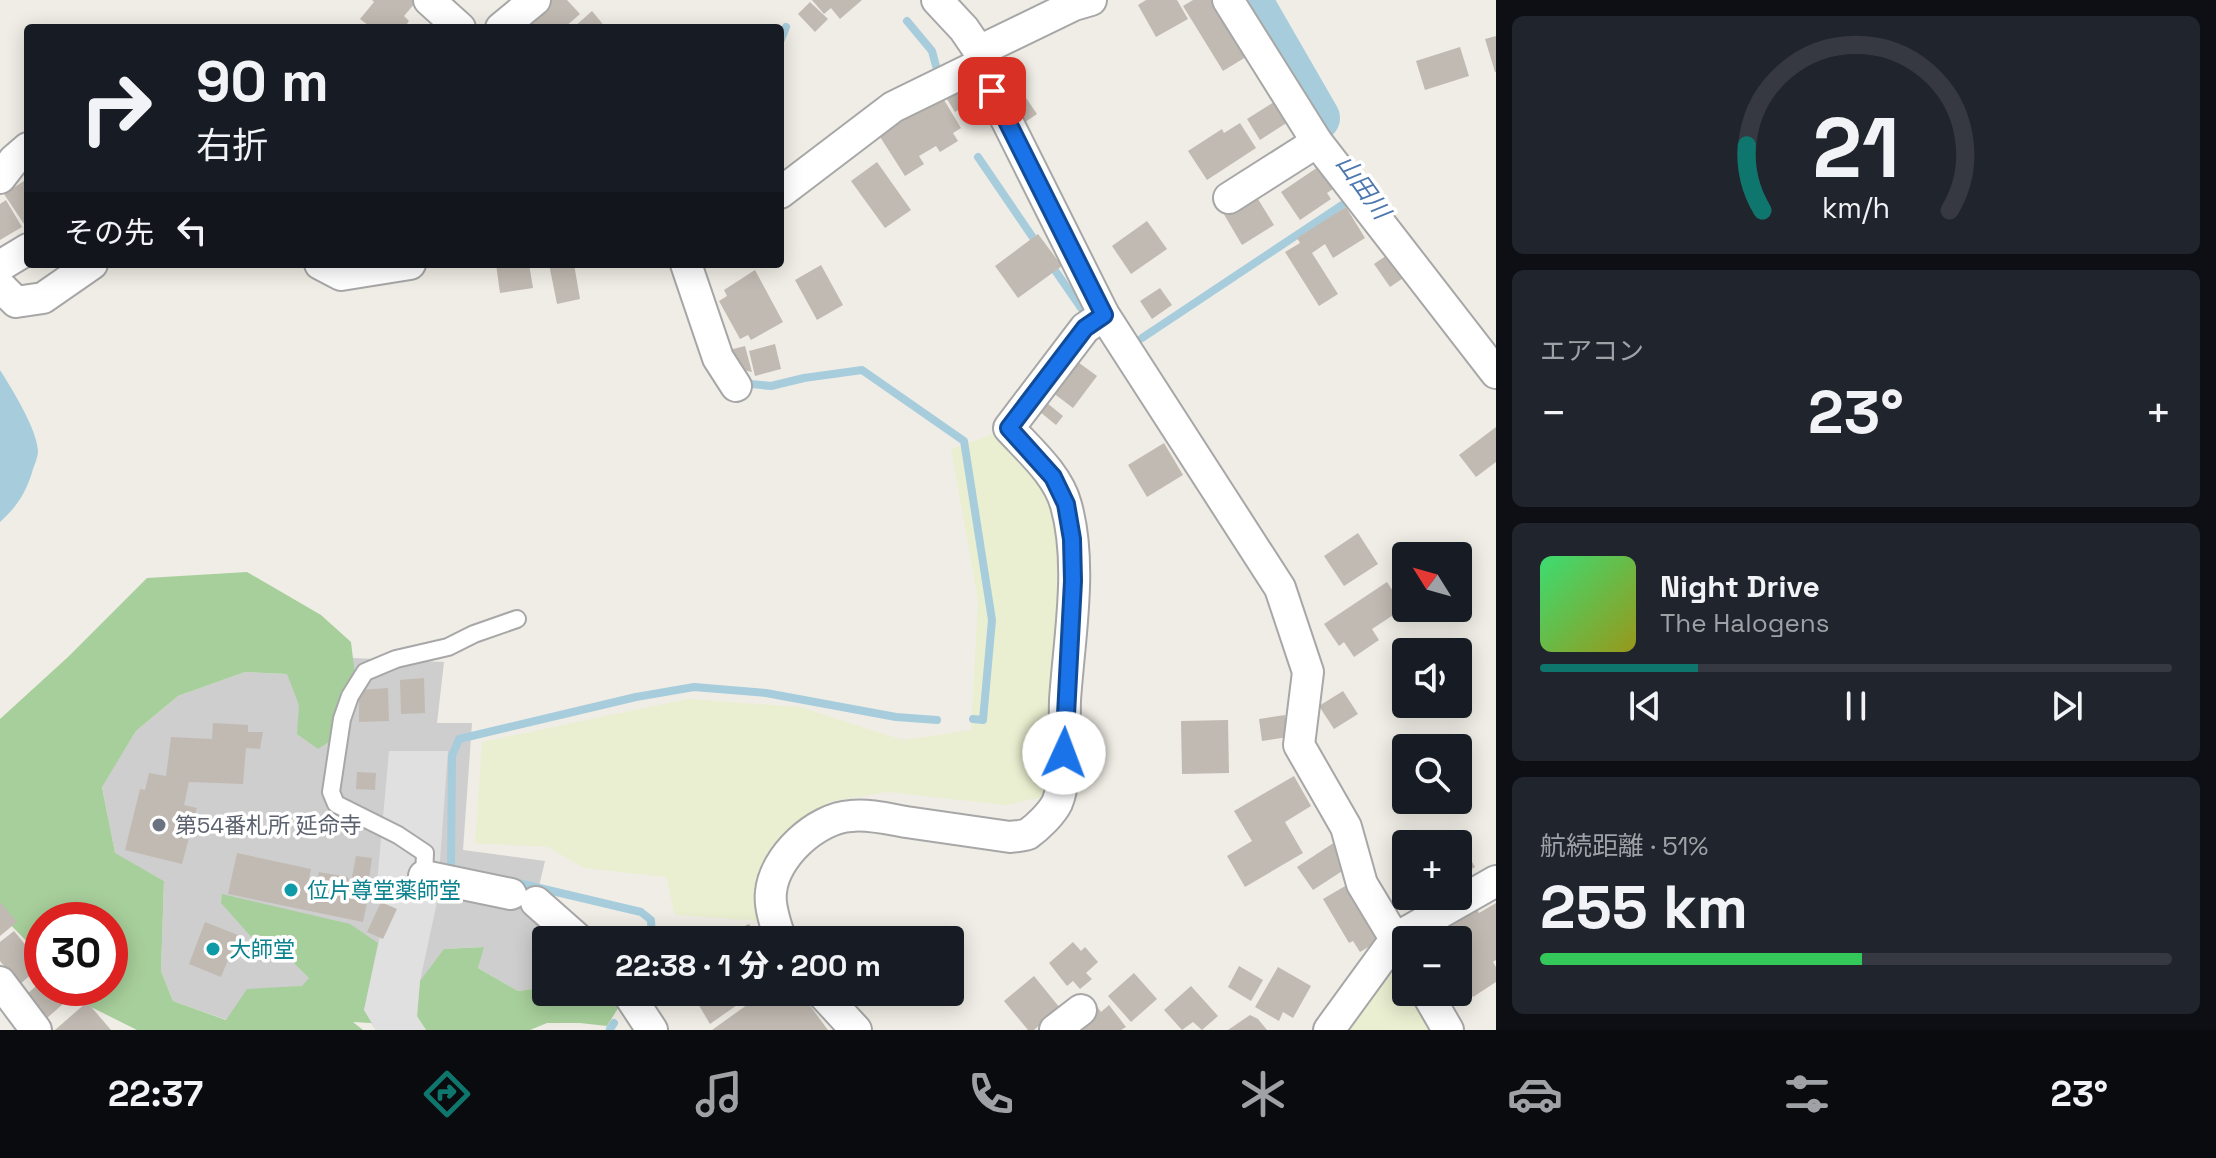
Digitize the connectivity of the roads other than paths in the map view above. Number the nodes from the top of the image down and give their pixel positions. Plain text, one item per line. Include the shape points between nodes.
1 (429, 0) edge
2 (535, 0) edge
3 (937, 0) edge
4 (1091, 0) edge
5 (1228, 0) edge
6 (456, 24) edge
7 (506, 24) edge
8 (981, 57) junction
9 (1317, 142) junction
10 (24, 151) edge
11 (0, 178) edge
12 (784, 190) edge
13 (1229, 198) dead end
14 (24, 251) edge
15 (0, 266) edge
16 (86, 268) edge
17 (328, 268) edge
18 (385, 268) edge
19 (687, 268) edge
20 (0, 286) edge
21 (1095, 321) junction
22 (1496, 373) edge
23 (736, 386) dead end
24 (517, 619) dead end
25 (424, 876) joint
26 (1496, 881) edge
27 (560, 926) edge
28 (776, 926) edge
29 (1432, 926) edge
30 (1392, 933) edge
31 (1392, 958) edge
32 (0, 982) edge
33 (636, 1006) edge
34 (834, 1006) edge
35 (1434, 1006) edge
36 (1081, 1010) dead end
37 (36, 1030) edge
38 (652, 1030) edge
39 (856, 1030) edge
40 (1055, 1030) edge
41 (1329, 1030) edge
42 (1448, 1030) edge

1 - 6 street
2 - 7 street
3 - 8 street
4 - 8 street
5 - 9 street
8 - 12 street via 893,107
8 - 21 street
9 - 13 street
9 - 22 street
10 - 11 street
14 - 15 street
16 - 20 street via 43,298 16,302
17 - 18 street via 341,275
19 - 23 street via 718,358
21 - 28 street via 1009,428 1053,477 1066,504 1072,539 1063,779 1057,803 1026,835 1010,837 850,816 823,825 780,863 770,892
21 - 30 street via 1280,588 1308,672 1299,745 1346,827 1362,884
24 - 25 lane via 365,672 350,696 331,792 336,804 425,853
25 - 27 street via 523,898
26 - 29 street
31 - 41 street
32 - 37 street
33 - 38 street
34 - 39 street
35 - 42 street
36 - 40 street

